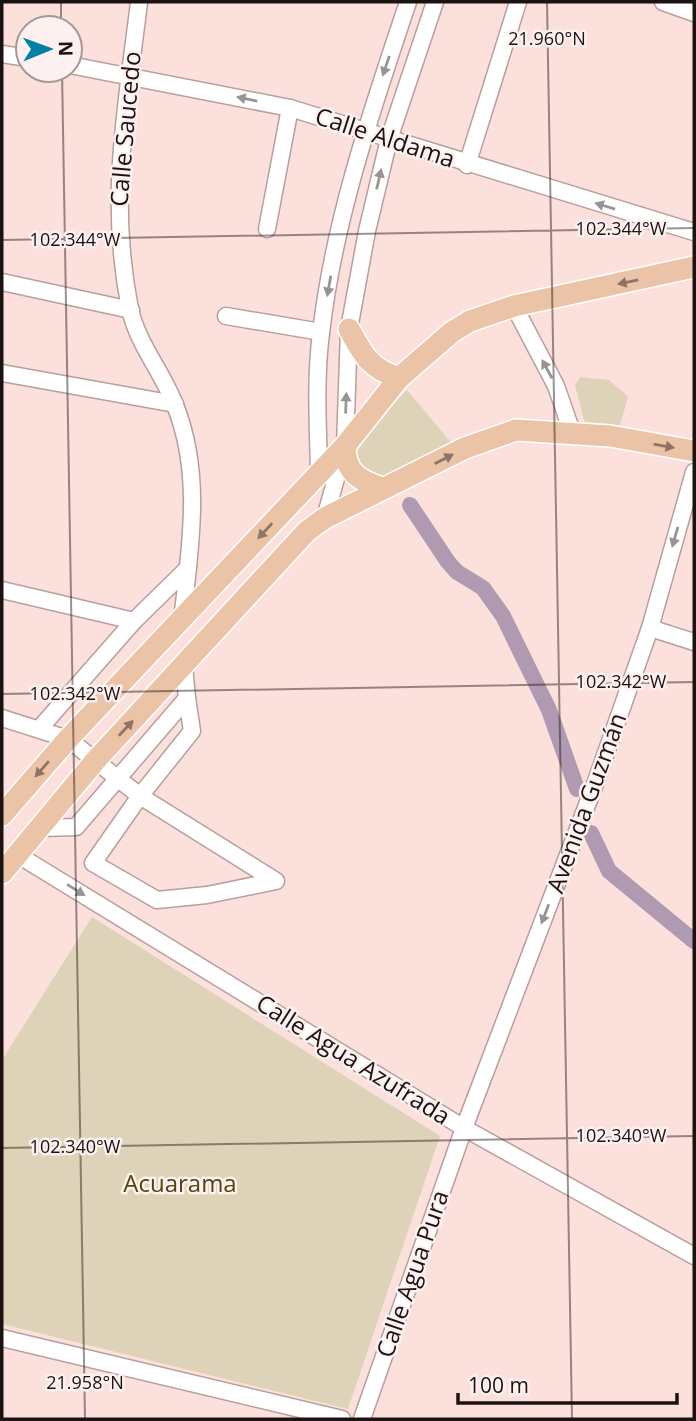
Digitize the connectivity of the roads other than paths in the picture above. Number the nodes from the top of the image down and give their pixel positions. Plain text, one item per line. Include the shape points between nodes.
1 (139, 2) edge
2 (408, 2) edge
3 (435, 2) edge
4 (519, 2) edge
5 (663, 2) edge
6 (694, 13) edge
7 (84, 67) edge
8 (130, 75) junction
9 (290, 108) junction
10 (364, 131) junction
11 (389, 139) junction
12 (467, 165) junction
13 (267, 229) dead end
14 (694, 232) edge
15 (694, 267) edge
16 (2, 282) edge
17 (514, 306) junction
18 (131, 310) junction
19 (226, 316) dead end
20 (349, 329) junction
21 (321, 332) junction
22 (2, 373) edge
23 (399, 378) junction
24 (175, 404) junction
25 (572, 432) junction
26 (345, 446) junction
27 (694, 451) edge
28 (319, 472) junction
29 (694, 472) edge
30 (382, 488) junction
31 (292, 502) junction
32 (325, 517) junction
33 (307, 531) junction
34 (188, 568) junction
35 (2, 590) edge
36 (134, 621) junction
37 (181, 621) junction
38 (650, 628) junction
39 (694, 642) edge
40 (184, 666) junction
41 (187, 698) junction
42 (2, 718) edge
43 (40, 728) junction
44 (68, 739) junction
45 (96, 761) junction
46 (116, 779) junction
47 (140, 796) junction
48 (2, 815) edge
49 (40, 828) junction
50 (18, 855) junction
51 (2, 873) edge
52 (464, 1128) junction
53 (694, 1255) edge
54 (2, 1338) edge
55 (342, 1419) edge
56 (362, 1419) edge

1 - 8 street, Calle Saucedo
2 -> 10 street
3 - 11 street
4 - 12 street
5 - 6 street
7 - 8 street, Calle Aldama
9 -> 8 street, Calle Aldama
8 - 18 street, Calle Saucedo via 119,152 118,213
9 - 10 street, Calle Aldama
9 - 13 street
10 - 11 street, Calle Aldama
10 -> 21 street via 336,244
11 - 12 street, Calle Aldama
20 -> 11 street
14 -> 12 street, Calle Aldama
15 -> 17 main road
16 - 18 street
17 - 23 main road via 452,332
25 -> 17 street via 556,386
18 - 24 street, Calle Saucedo via 137,337
19 - 21 street
20 - 23 main road via 366,359 379,371
26 -> 20 street
21 - 28 street
22 - 24 street
23 - 26 main road
24 - 34 street, Calle Saucedo via 194,492
25 -> 27 main road
30 -> 25 main road via 465,448 516,430
26 - 28 main road
26 - 30 main road via 353,474
26 - 32 street
28 - 31 main road
29 -> 38 street, Avenida Guzmán
30 - 32 main road
31 - 33 main road via 310,511
31 -> 37 main road
32 - 33 main road
33 - 40 main road
34 - 36 street
34 - 37 street, Calle Saucedo
35 - 36 street
36 - 43 street
37 - 44 main road
38 - 39 street
38 -> 52 street, Avenida Guzmán
40 - 41 street
45 -> 40 main road
41 - 46 street
41 - 47 street via 192,731
42 - 43 street
43 - 44 street
44 - 45 street
44 -> 48 main road
45 - 46 street
45 - 49 main road
46 - 47 street
46 - 49 street via 76,827
47 - 47 street via 93,863 126,885 157,900 276,881
49 - 50 main road
50 - 51 main road
50 -> 52 street, Calle Agua Azufrada
52 - 53 street, Calle Agua Azufrada
52 - 56 street, Calle Agua Pura
54 - 55 street

